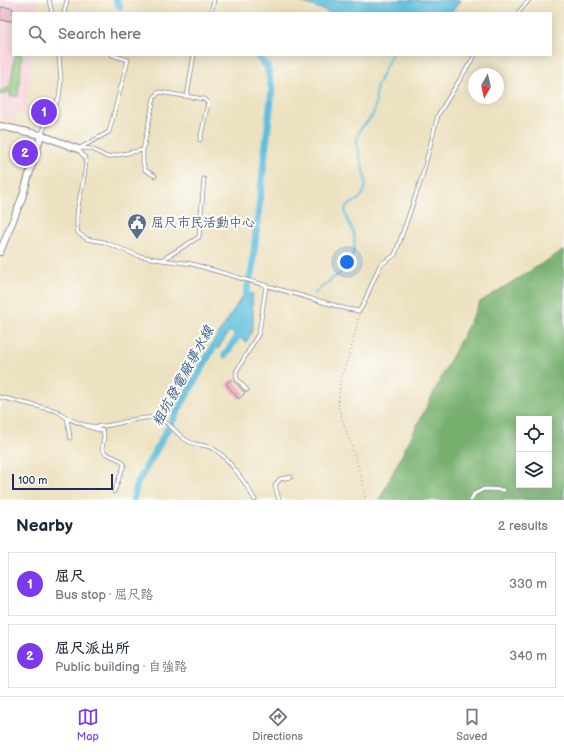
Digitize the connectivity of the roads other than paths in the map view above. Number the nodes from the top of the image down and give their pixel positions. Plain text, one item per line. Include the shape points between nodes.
1 (49, 0) edge
2 (67, 0) edge
3 (214, 0) edge
4 (529, 0) edge
5 (52, 12) edge
6 (64, 12) edge
7 (211, 12) edge
8 (519, 12) edge
9 (59, 56) edge
10 (118, 56) edge
11 (194, 56) edge
12 (473, 56) edge
13 (187, 96) junction
14 (0, 126) edge
15 (40, 135) junction
16 (200, 140) dead end
17 (79, 149) junction
18 (143, 150) junction
19 (155, 176) dead end
20 (204, 179) dead end
21 (0, 252) edge
22 (162, 260) junction
23 (266, 286) junction
24 (247, 390) dead end
25 (0, 397) edge
26 (67, 418) junction
27 (82, 425) junction
28 (70, 438) dead end
29 (291, 477) dead end
30 (504, 490) dead end
31 (114, 492) dead end
32 (254, 500) edge
33 (279, 500) edge
34 (471, 500) edge

1 - 5 lane
2 - 6 lane
3 - 7 lane
4 - 8 lane
9 - 15 lane via 59,97
10 - 17 lane via 128,60 109,132
11 - 13 lane
12 - 23 lane via 438,115 422,177 395,255 380,265 360,311
13 - 16 lane via 204,99 208,103
13 - 18 lane via 159,92 154,98
14 - 15 street
15 - 17 street
15 - 21 street via 22,198
17 - 18 lane via 92,149 107,157
17 - 22 lane via 86,159 86,176 76,224 78,233 87,239 104,242 139,256
18 - 19 lane via 145,170
20 - 22 lane via 199,237
22 - 23 lane via 192,264
23 - 24 lane via 259,333 236,372 237,379
25 - 26 lane via 57,411
26 - 27 lane
26 - 28 lane
27 - 31 lane via 103,431 102,449 105,453 122,460 124,465
27 - 32 lane via 102,426 153,418 165,421 185,440 219,452
29 - 33 lane via 280,479 275,485
30 - 34 lane via 484,489 474,494

